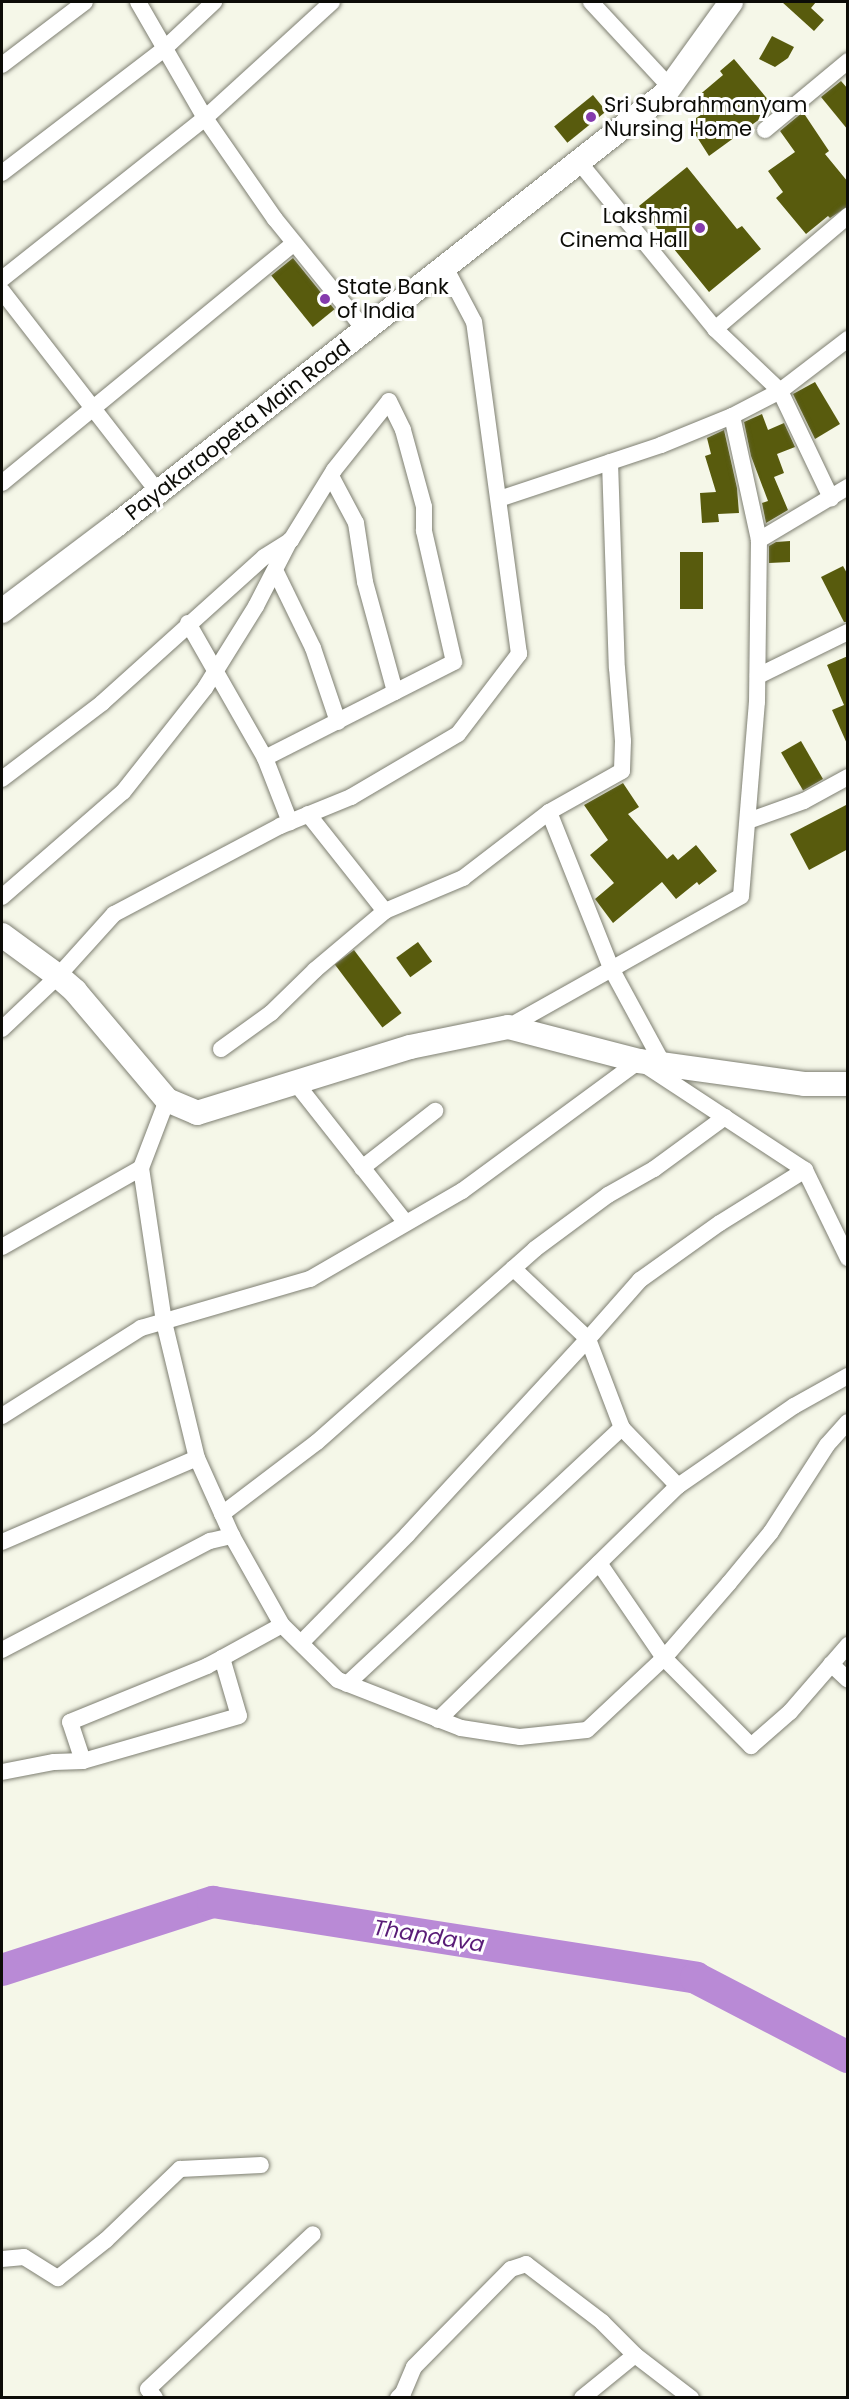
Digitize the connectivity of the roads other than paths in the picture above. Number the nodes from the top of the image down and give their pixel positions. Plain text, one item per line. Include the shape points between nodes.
1 (85, 2) edge
2 (138, 2) edge
3 (214, 2) edge
4 (332, 2) edge
5 (591, 2) edge
6 (731, 2) edge
7 (164, 49) junction
8 (847, 62) edge
9 (2, 65) edge
10 (670, 87) junction
11 (205, 118) junction
12 (765, 130) dead end
13 (579, 162) junction
14 (2, 173) edge
15 (848, 216) edge
16 (294, 243) junction
17 (445, 267) junction
18 (2, 279) edge
19 (2, 291) edge
20 (715, 329) junction
21 (365, 330) junction
22 (848, 339) edge
23 (780, 391) junction
24 (93, 408) junction
25 (732, 417) junction
26 (609, 462) junction
27 (331, 476) junction
28 (2, 483) edge
29 (848, 487) edge
30 (158, 492) junction
31 (831, 498) junction
32 (499, 499) junction
33 (291, 540) junction
34 (759, 540) junction
35 (275, 570) junction
36 (2, 610) edge
37 (188, 623) junction
38 (848, 632) edge
39 (216, 670) junction
40 (758, 676) junction
41 (395, 692) junction
42 (338, 722) junction
43 (265, 758) junction
44 (848, 777) edge
45 (2, 779) edge
46 (549, 812) junction
47 (308, 814) junction
48 (748, 821) junction
49 (290, 822) junction
50 (2, 897) edge
51 (385, 911) junction
52 (2, 935) edge
53 (612, 970) junction
54 (58, 976) junction
55 (508, 1027) junction
56 (2, 1029) edge
57 (221, 1049) dead end
58 (639, 1061) junction
59 (663, 1064) junction
60 (295, 1082) junction
61 (848, 1084) edge
62 (167, 1100) junction
63 (435, 1111) dead end
64 (725, 1117) junction
65 (141, 1168) junction
66 (362, 1168) junction
67 (805, 1170) junction
68 (406, 1223) junction
69 (2, 1247) edge
70 (848, 1258) edge
71 (513, 1268) junction
72 (164, 1322) junction
73 (588, 1339) junction
74 (848, 1376) edge
75 (2, 1416) edge
76 (848, 1422) edge
77 (622, 1428) junction
78 (197, 1458) junction
79 (678, 1486) junction
80 (222, 1514) junction
81 (232, 1536) junction
82 (2, 1542) edge
83 (599, 1563) junction
84 (282, 1625) junction
85 (301, 1643) junction
86 (848, 1645) edge
87 (2, 1650) edge
88 (222, 1658) junction
89 (664, 1658) junction
90 (831, 1664) junction
91 (848, 1680) edge
92 (347, 1684) junction
93 (438, 1720) junction
94 (82, 1761) junction
95 (2, 1772) edge
96 (261, 2165) dead end
97 (313, 2234) dead end
98 (2, 2259) edge
99 (635, 2355) junction
100 (155, 2397) edge
101 (398, 2397) edge
102 (582, 2397) edge
103 (691, 2397) edge

1 - 9 street
2 - 7 street
3 - 7 street
4 - 11 street
5 - 10 street
6 - 10 street, Payakaraopeta Main Road
7 - 11 street
7 - 14 street
8 - 12 street
10 - 13 street, Payakaraopeta Main Road
11 - 16 street
11 - 18 street
13 - 17 street, Payakaraopeta Main Road
13 - 20 street
15 - 20 street
16 - 21 street
16 - 24 street
17 - 21 street, Payakaraopeta Main Road
17 - 32 street via 474,322
19 - 24 street
20 - 23 street
21 - 30 street, Payakaraopeta Main Road
22 - 23 street
23 - 25 street
23 - 31 street
24 - 28 street
24 - 30 street
25 - 26 street
25 - 34 street
26 - 32 street
26 - 46 street via 622,771
27 - 33 street
27 - 41 street via 356,523 365,582
27 - 41 street via 389,401 403,429 424,507 424,531 454,662
29 - 31 street
30 - 36 street, Payakaraopeta Main Road
31 - 34 street
32 - 47 street via 519,654 459,734 351,797
33 - 35 street
33 - 37 street via 264,557
34 - 40 street
35 - 39 street
35 - 42 street via 313,648
37 - 39 street
37 - 45 street via 102,703
38 - 40 street
39 - 43 street
39 - 50 street via 123,792
40 - 48 street
41 - 42 street
42 - 43 street
43 - 49 street
44 - 48 street via 804,801
46 - 51 street via 463,878
46 - 53 street
47 - 49 street
47 - 51 street
48 - 53 street via 741,896
49 - 54 street via 114,914
51 - 57 street via 271,1012
52 - 54 street
53 - 55 street
53 - 59 street
54 - 56 street
54 - 62 street
55 - 58 street
55 - 60 street via 410,1047
58 - 59 street
58 - 64 street
58 - 68 street via 462,1191
59 - 61 street via 805,1084
60 - 62 street via 197,1113
60 - 66 street
62 - 65 street
63 - 66 street
64 - 67 street
64 - 71 street via 654,1170 608,1196
65 - 69 street
65 - 72 street
66 - 68 street
67 - 70 street
67 - 73 street via 720,1223 640,1280
68 - 72 street via 310,1279
71 - 73 street
71 - 80 street via 317,1442
72 - 75 street via 141,1328
72 - 78 street
73 - 77 street
73 - 85 street
74 - 79 street via 794,1406
76 - 89 street via 827,1445 771,1532
77 - 79 street
77 - 92 street
78 - 80 street
78 - 82 street
79 - 83 street
80 - 81 street
81 - 84 street
81 - 87 street via 210,1541
83 - 89 street
83 - 93 street
84 - 85 street
84 - 88 street
85 - 92 street via 338,1680
86 - 90 street
88 - 94 street via 70,1722
88 - 94 street via 239,1716
89 - 90 street via 751,1746 790,1712
89 - 93 street via 587,1730 520,1737 461,1728
90 - 91 street
92 - 93 street
94 - 95 street
96 - 98 street via 180,2169 106,2240 58,2278 24,2257
97 - 100 street via 148,2389
99 - 101 street via 602,2322 526,2264 512,2269 414,2367
99 - 102 street
99 - 103 street

